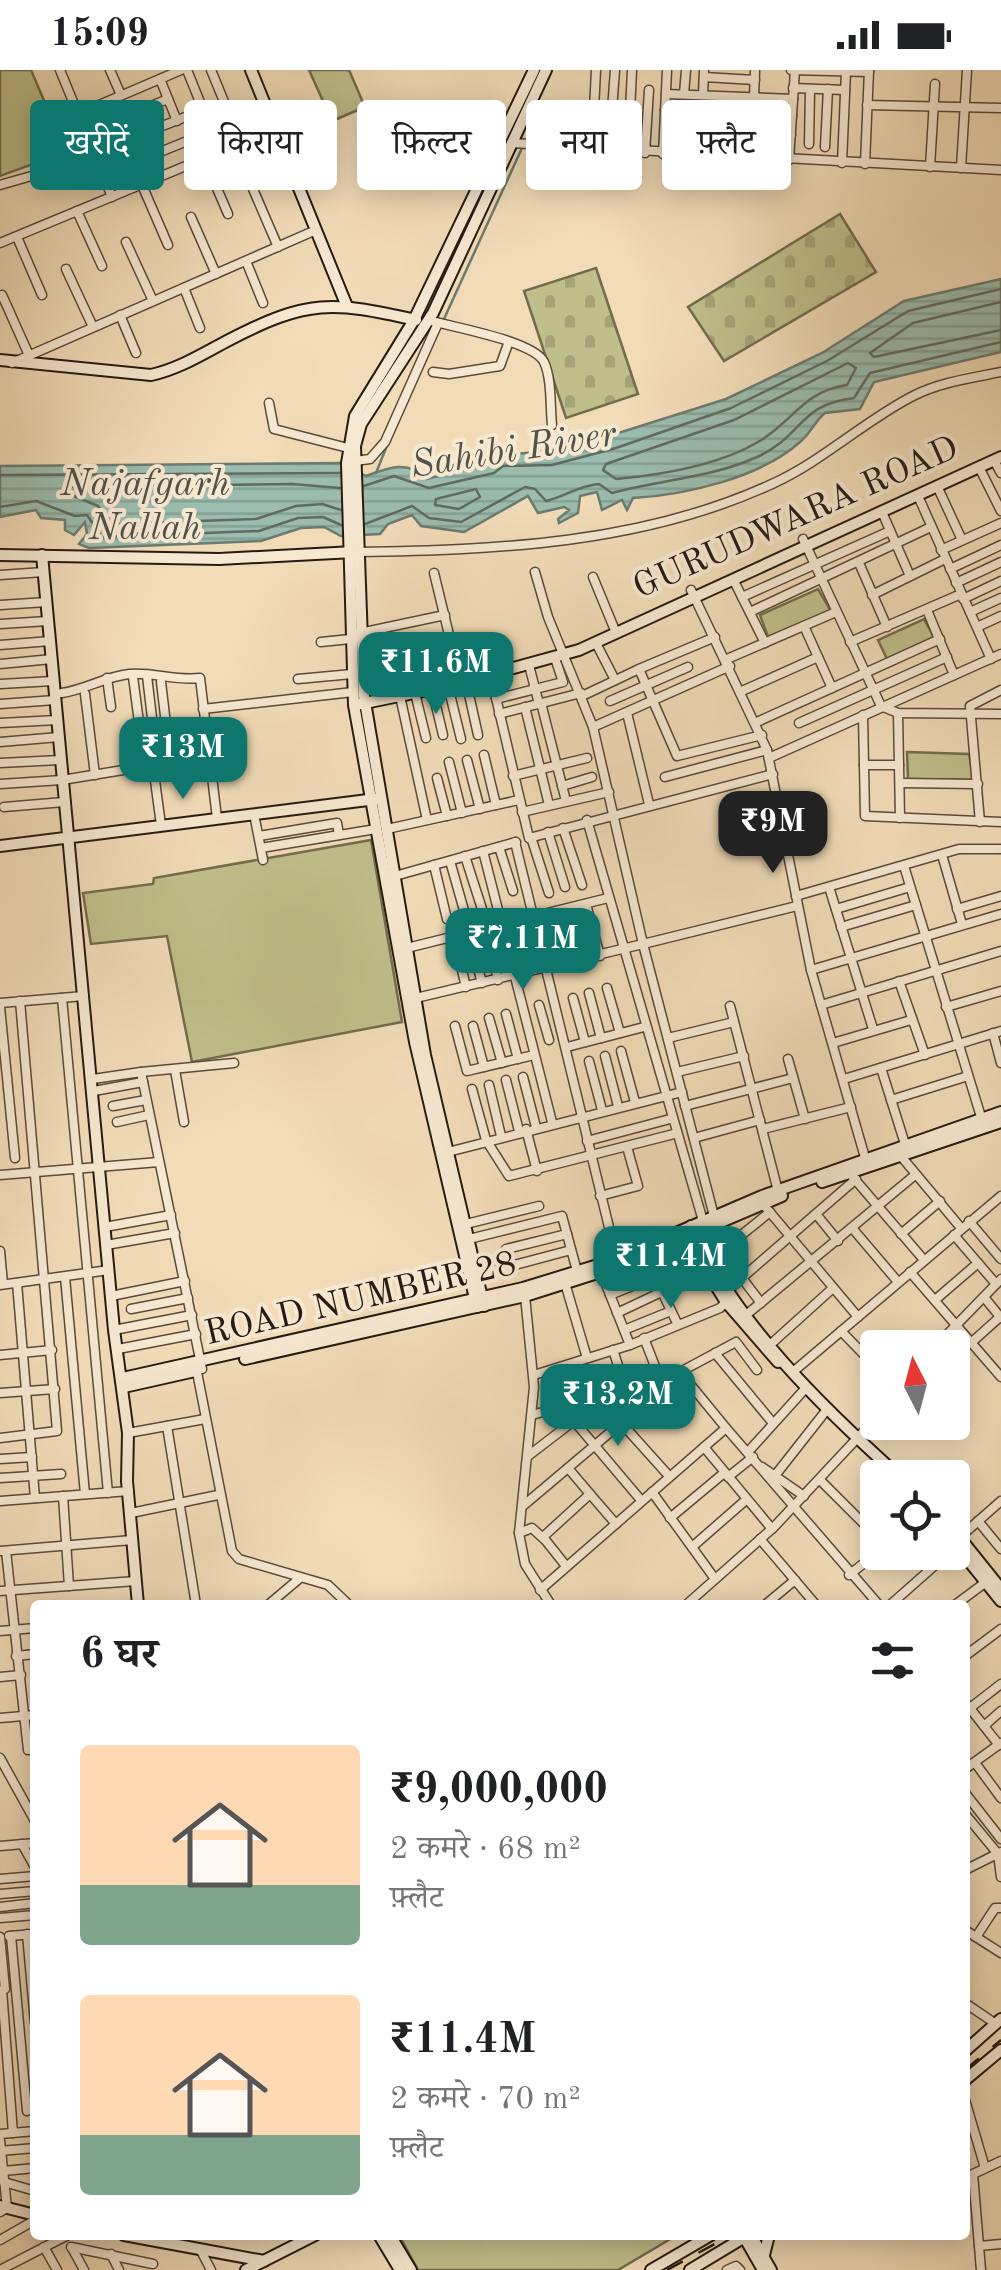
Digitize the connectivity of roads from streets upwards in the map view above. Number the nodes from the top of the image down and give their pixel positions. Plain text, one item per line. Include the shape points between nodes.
1 (60, 70) edge
2 (184, 70) edge
3 (211, 70) edge
4 (250, 70) edge
5 (534, 70) edge
6 (546, 70) edge
7 (596, 70) edge
8 (614, 70) edge
9 (632, 70) edge
10 (668, 70) edge
11 (686, 70) edge
12 (793, 70) edge
13 (967, 70) edge
14 (114, 71) edge
15 (846, 71) edge
16 (869, 71) edge
17 (704, 74) edge
18 (721, 74) edge
19 (738, 74) edge
20 (755, 75) edge
21 (160, 79) junction
22 (935, 84) dead end
23 (794, 88) junction
24 (810, 88) junction
25 (649, 90) dead end
26 (828, 90) junction
27 (846, 90) junction
28 (666, 94) junction
29 (684, 94) junction
30 (703, 95) junction
31 (121, 96) junction
32 (754, 97) junction
33 (168, 98) junction
34 (792, 98) junction
35 (72, 100) edge
36 (111, 100) edge
37 (163, 100) edge
38 (198, 100) edge
39 (223, 100) edge
40 (263, 100) edge
41 (594, 100) edge
42 (612, 100) edge
43 (631, 100) edge
44 (666, 100) edge
45 (868, 105) junction
46 (934, 107) junction
47 (964, 108) junction
48 (1001, 108) edge
49 (792, 116) joint
50 (184, 118) edge
51 (177, 121) junction
52 (164, 126) edge
53 (791, 135) edge
54 (511, 143) junction
55 (526, 144) edge
56 (808, 144) dead end
57 (825, 147) dead end
58 (642, 153) edge
59 (646, 153) junction
60 (662, 154) edge
61 (791, 160) edge
62 (842, 163) junction
63 (865, 164) junction
64 (930, 167) junction
65 (960, 168) junction
66 (1001, 170) edge
67 (30, 177) edge
68 (0, 186) edge
69 (109, 190) edge
70 (128, 190) edge
71 (144, 190) edge
72 (218, 190) edge
73 (253, 190) edge
74 (300, 190) edge
75 (112, 196) junction
76 (77, 211) junction
77 (228, 214) dead end
78 (190, 217) dead end
79 (316, 230) junction
80 (17, 236) junction
81 (126, 242) dead end
82 (0, 244) edge
83 (168, 244) dead end
84 (278, 247) junction
85 (246, 261) junction
86 (102, 266) dead end
87 (66, 269) dead end
88 (216, 274) junction
89 (184, 288) junction
90 (2, 296) edge
91 (42, 296) dead end
92 (153, 301) junction
93 (263, 304) dead end
94 (346, 304) junction
95 (120, 316) junction
96 (414, 320) junction
97 (431, 321) junction
98 (93, 327) junction
99 (200, 328) dead end
100 (508, 344) junction
101 (28, 353) junction
102 (136, 353) dead end
103 (6, 362) edge
104 (433, 372) dead end
105 (1001, 372) edge
106 (270, 403) dead end
107 (552, 425) dead end
108 (351, 460) junction
109 (999, 462) edge
110 (980, 469) junction
111 (938, 488) junction
112 (918, 496) junction
113 (1001, 511) edge
114 (882, 512) junction
115 (1000, 526) edge
116 (931, 528) junction
117 (890, 531) junction
118 (962, 540) junction
119 (804, 542) junction
120 (896, 544) junction
121 (1001, 545) edge
122 (351, 552) junction
123 (0, 555) edge
124 (42, 555) junction
125 (943, 555) junction
126 (1001, 562) edge
127 (858, 563) junction
128 (814, 566) junction
129 (950, 569) junction
130 (44, 572) junction
131 (535, 572) dead end
132 (434, 573) dead end
133 (0, 575) edge
134 (910, 576) junction
135 (593, 577) dead end
136 (734, 578) junction
137 (1001, 581) edge
138 (822, 582) junction
139 (956, 582) junction
140 (693, 593) junction
141 (872, 595) junction
142 (742, 597) junction
143 (962, 597) junction
144 (1001, 598) edge
145 (46, 602) junction
146 (0, 606) edge
147 (927, 610) junction
148 (750, 612) junction
149 (836, 612) junction
150 (970, 612) junction
151 (445, 616) junction
152 (1001, 616) edge
153 (48, 621) junction
154 (0, 624) edge
155 (804, 626) junction
156 (614, 628) junction
157 (887, 628) junction
158 (976, 628) junction
159 (355, 636) junction
160 (715, 637) junction
161 (940, 639) junction
162 (50, 641) junction
163 (321, 642) dead end
164 (850, 642) junction
165 (596, 643) junction
166 (765, 643) junction
167 (0, 645) edge
168 (561, 654) junction
169 (1001, 654) edge
170 (818, 657) junction
171 (947, 658) junction
172 (991, 658) junction
173 (52, 659) junction
174 (729, 662) junction
175 (0, 664) edge
176 (529, 665) junction
177 (688, 666) dead end
178 (639, 669) junction
179 (490, 672) junction
180 (865, 673) junction
181 (352, 674) junction
182 (954, 674) junction
183 (146, 676) dead end
184 (133, 677) dead end
185 (107, 678) junction
186 (298, 679) dead end
187 (463, 679) junction
188 (54, 680) junction
189 (614, 680) junction
190 (161, 682) dead end
191 (0, 684) edge
192 (646, 685) junction
193 (448, 686) junction
194 (535, 688) junction
195 (832, 688) junction
196 (432, 689) junction
197 (873, 690) junction
198 (1001, 690) edge
199 (742, 691) junction
200 (415, 693) junction
201 (84, 694) dead end
202 (581, 694) junction
203 (59, 696) junction
204 (400, 696) junction
205 (358, 698) junction
206 (496, 699) junction
207 (610, 701) dead end
208 (654, 701) junction
209 (0, 704) edge
210 (540, 704) junction
211 (881, 706) junction
212 (111, 707) dead end
213 (525, 708) junction
214 (203, 709) junction
215 (627, 713) junction
216 (898, 713) junction
217 (500, 714) junction
218 (970, 714) junction
219 (1001, 714) edge
220 (863, 715) junction
221 (57, 720) junction
222 (757, 722) junction
223 (0, 723) edge
224 (800, 723) dead end
225 (594, 727) junction
226 (443, 735) dead end
227 (478, 735) dead end
228 (207, 736) junction
229 (762, 736) junction
230 (59, 737) junction
231 (426, 738) dead end
232 (462, 738) dead end
233 (168, 741) junction
234 (0, 742) edge
235 (155, 743) junction
236 (768, 754) junction
237 (484, 755) dead end
238 (209, 756) junction
239 (588, 758) dead end
240 (60, 760) junction
241 (466, 760) dead end
242 (450, 762) dead end
243 (0, 763) edge
244 (864, 765) junction
245 (152, 766) junction
246 (557, 766) junction
247 (900, 766) junction
248 (540, 771) junction
249 (772, 774) junction
250 (94, 775) junction
251 (513, 776) junction
252 (437, 778) dead end
253 (592, 778) dead end
254 (664, 778) dead end
255 (62, 780) junction
256 (900, 783) junction
257 (0, 784) edge
258 (978, 784) junction
259 (562, 786) junction
260 (609, 792) junction
261 (376, 800) junction
262 (518, 800) junction
263 (64, 802) junction
264 (566, 802) junction
265 (334, 804) junction
266 (649, 804) junction
267 (496, 805) junction
268 (549, 806) junction
269 (4, 807) dead end
270 (480, 809) junction
271 (462, 812) junction
272 (522, 812) junction
273 (614, 813) junction
274 (254, 814) junction
275 (446, 816) junction
276 (217, 818) junction
277 (900, 818) junction
278 (427, 820) junction
279 (587, 820) junction
280 (980, 822) junction
281 (1001, 822) edge
282 (337, 823) junction
283 (162, 825) junction
284 (563, 828) junction
285 (382, 829) junction
286 (548, 832) junction
287 (339, 835) junction
288 (67, 836) junction
289 (259, 836) junction
290 (530, 838) junction
291 (515, 842) junction
292 (0, 846) edge
293 (499, 846) junction
294 (260, 848) junction
295 (1001, 849) edge
296 (483, 851) junction
297 (942, 855) junction
298 (466, 856) junction
299 (263, 860) dead end
300 (450, 860) junction
301 (434, 865) junction
302 (904, 866) junction
303 (395, 876) junction
304 (582, 885) dead end
305 (565, 887) dead end
306 (910, 887) junction
307 (829, 888) junction
308 (513, 891) dead end
309 (549, 893) dead end
310 (1001, 896) edge
311 (608, 898) junction
312 (796, 901) junction
313 (586, 904) junction
314 (916, 905) junction
315 (482, 909) dead end
316 (569, 909) junction
317 (958, 909) junction
318 (836, 910) junction
319 (552, 913) junction
320 (465, 914) dead end
321 (1001, 914) edge
322 (535, 917) junction
323 (447, 919) dead end
324 (962, 924) junction
325 (503, 925) junction
326 (841, 927) junction
327 (486, 930) junction
328 (468, 934) junction
329 (925, 935) junction
330 (454, 937) junction
331 (643, 944) junction
332 (407, 948) junction
333 (623, 951) junction
334 (1001, 951) edge
335 (600, 956) junction
336 (849, 958) junction
337 (582, 960) junction
338 (566, 964) junction
339 (548, 968) junction
340 (811, 970) junction
341 (935, 970) junction
342 (407, 974) junction
343 (515, 976) junction
344 (498, 980) junction
345 (899, 981) junction
346 (482, 984) junction
347 (466, 987) junction
348 (606, 988) dead end
349 (1001, 991) edge
350 (589, 993) dead end
351 (860, 993) junction
352 (84, 996) junction
353 (62, 998) junction
354 (416, 998) junction
355 (573, 998) dead end
356 (20, 1001) junction
357 (0, 1005) edge
358 (539, 1005) dead end
359 (821, 1005) junction
360 (730, 1006) dead end
361 (946, 1007) junction
362 (506, 1014) dead end
363 (489, 1018) dead end
364 (912, 1020) junction
365 (734, 1022) junction
366 (455, 1026) dead end
367 (473, 1026) dead end
368 (644, 1027) junction
369 (874, 1030) junction
370 (997, 1032) edge
371 (620, 1034) junction
372 (564, 1036) junction
373 (601, 1038) junction
374 (668, 1038) junction
375 (549, 1040) junction
376 (585, 1042) junction
377 (532, 1044) junction
378 (834, 1044) junction
379 (957, 1045) junction
380 (567, 1047) junction
381 (622, 1052) dead end
382 (534, 1055) junction
383 (925, 1055) junction
384 (605, 1056) dead end
385 (744, 1056) junction
386 (518, 1059) junction
387 (788, 1060) dead end
388 (588, 1061) dead end
389 (502, 1063) junction
390 (1001, 1063) edge
391 (234, 1064) dead end
392 (484, 1067) junction
393 (881, 1068) junction
394 (174, 1070) junction
395 (141, 1072) junction
396 (677, 1072) junction
397 (968, 1076) junction
398 (523, 1077) dead end
399 (793, 1078) junction
400 (506, 1080) dead end
401 (844, 1080) junction
402 (143, 1082) junction
403 (93, 1084) junction
404 (489, 1085) dead end
405 (472, 1088) dead end
406 (752, 1088) junction
407 (682, 1092) junction
408 (663, 1095) junction
409 (146, 1100) junction
410 (892, 1100) junction
411 (635, 1102) junction
412 (113, 1106) dead end
413 (618, 1106) junction
414 (685, 1106) junction
415 (851, 1107) junction
416 (602, 1110) junction
417 (1001, 1112) edge
418 (149, 1114) junction
419 (581, 1116) junction
420 (670, 1119) junction
421 (805, 1119) junction
422 (117, 1122) dead end
423 (184, 1122) dead end
424 (552, 1122) junction
425 (1001, 1122) edge
426 (983, 1123) junction
427 (762, 1124) junction
428 (527, 1129) junction
429 (674, 1134) junction
430 (502, 1136) junction
431 (694, 1138) junction
432 (486, 1140) junction
433 (587, 1141) junction
434 (626, 1147) junction
435 (902, 1150) junction
436 (443, 1153) junction
437 (590, 1157) junction
438 (15, 1158) dead end
439 (160, 1162) junction
440 (866, 1163) junction
441 (99, 1167) junction
442 (79, 1168) junction
443 (537, 1170) junction
444 (36, 1172) junction
445 (916, 1175) junction
446 (0, 1176) edge
447 (852, 1176) junction
448 (778, 1190) junction
449 (600, 1196) junction
450 (940, 1201) junction
451 (999, 1201) edge
452 (539, 1206) dead end
453 (879, 1207) junction
454 (766, 1208) junction
455 (816, 1214) junction
456 (171, 1216) junction
457 (708, 1218) junction
458 (466, 1224) junction
459 (105, 1227) junction
460 (852, 1228) junction
461 (961, 1228) junction
462 (689, 1230) junction
463 (175, 1234) junction
464 (567, 1234) junction
465 (902, 1234) junction
466 (790, 1237) junction
467 (470, 1239) junction
468 (838, 1241) junction
469 (106, 1245) junction
470 (506, 1249) dead end
471 (571, 1250) junction
472 (0, 1251) edge
473 (722, 1252) junction
474 (644, 1254) junction
475 (924, 1260) junction
476 (1001, 1260) edge
477 (618, 1262) junction
478 (812, 1262) junction
479 (978, 1263) junction
480 (707, 1267) junction
481 (109, 1270) junction
482 (577, 1271) junction
483 (601, 1272) junction
484 (910, 1272) junction
485 (87, 1274) junction
486 (477, 1275) junction
487 (66, 1277) junction
488 (655, 1277) junction
489 (741, 1279) junction
490 (46, 1280) junction
491 (185, 1281) junction
492 (898, 1282) junction
493 (998, 1282) edge
494 (18, 1283) junction
495 (1, 1284) edge
496 (565, 1284) junction
497 (833, 1288) junction
498 (610, 1294) junction
499 (662, 1294) junction
500 (111, 1296) junction
501 (525, 1296) junction
502 (727, 1296) junction
503 (984, 1296) junction
504 (188, 1298) junction
505 (935, 1300) junction
506 (479, 1303) junction
507 (761, 1303) junction
508 (131, 1309) dead end
509 (671, 1310) junction
510 (617, 1313) junction
511 (192, 1315) junction
512 (746, 1315) junction
513 (858, 1316) junction
514 (1001, 1317) edge
515 (955, 1323) junction
516 (678, 1324) junction
517 (114, 1330) junction
518 (624, 1330) junction
519 (749, 1330) junction
520 (949, 1330) edge
521 (841, 1331) junction
522 (196, 1334) junction
523 (644, 1338) junction
524 (736, 1342) junction
525 (972, 1342) junction
526 (770, 1344) junction
527 (630, 1345) junction
528 (118, 1349) junction
529 (52, 1350) junction
530 (614, 1350) junction
531 (860, 1351) edge
532 (24, 1353) junction
533 (715, 1353) junction
534 (0, 1355) edge
535 (586, 1358) junction
536 (1001, 1358) edge
537 (992, 1366) junction
538 (199, 1367) junction
539 (757, 1370) dead end
540 (794, 1371) junction
541 (680, 1372) junction
542 (534, 1375) junction
543 (1001, 1378) edge
544 (660, 1379) junction
545 (123, 1382) junction
546 (54, 1388) junction
547 (626, 1390) junction
548 (804, 1390) junction
549 (27, 1391) junction
550 (0, 1392) edge
551 (599, 1398) junction
552 (825, 1412) junction
553 (532, 1415) junction
554 (205, 1418) junction
555 (574, 1421) junction
556 (772, 1422) junction
557 (620, 1424) junction
558 (167, 1426) junction
559 (726, 1428) junction
560 (128, 1433) junction
561 (31, 1436) junction
562 (0, 1438) edge
563 (860, 1438) edge
564 (857, 1442) junction
565 (595, 1446) junction
566 (704, 1446) junction
567 (750, 1455) junction
568 (528, 1456) junction
569 (32, 1457) junction
570 (0, 1459) edge
571 (874, 1460) edge
572 (879, 1460) edge
573 (762, 1467) junction
574 (568, 1468) junction
575 (777, 1473) junction
576 (61, 1474) dead end
577 (33, 1475) junction
578 (726, 1475) junction
579 (669, 1476) junction
580 (0, 1478) edge
581 (820, 1480) junction
582 (0, 1489) edge
583 (128, 1491) junction
584 (652, 1492) junction
585 (108, 1493) junction
586 (85, 1494) junction
587 (590, 1494) junction
588 (218, 1495) junction
589 (63, 1496) junction
590 (804, 1496) junction
591 (35, 1498) junction
592 (640, 1499) junction
593 (747, 1500) junction
594 (1, 1501) edge
595 (1001, 1501) edge
596 (180, 1504) junction
597 (522, 1506) junction
598 (794, 1507) junction
599 (131, 1513) junction
600 (670, 1518) junction
601 (860, 1520) edge
602 (978, 1521) junction
603 (616, 1524) junction
604 (970, 1528) edge
605 (772, 1529) junction
606 (519, 1533) junction
607 (544, 1538) junction
608 (760, 1539) junction
609 (132, 1540) junction
610 (66, 1546) junction
611 (692, 1547) junction
612 (1001, 1549) edge
613 (3, 1551) edge
614 (970, 1558) edge
615 (970, 1562) edge
616 (566, 1566) junction
617 (860, 1566) edge
618 (926, 1570) edge
619 (849, 1575) junction
620 (300, 1578) junction
621 (716, 1579) junction
622 (795, 1580) junction
623 (136, 1581) junction
624 (986, 1582) junction
625 (69, 1586) junction
626 (1001, 1589) edge
627 (5, 1590) edge
628 (540, 1590) junction
629 (138, 1600) edge
630 (195, 1600) edge
631 (278, 1600) edge
632 (344, 1600) edge
633 (548, 1600) edge
634 (692, 1600) edge
635 (771, 1600) edge
636 (812, 1600) edge
637 (873, 1600) edge
638 (895, 1600) edge
639 (962, 1600) edge
640 (1001, 1602) edge
641 (30, 1628) edge
642 (1001, 1629) edge
643 (0, 1630) edge
644 (14, 1630) junction
645 (970, 1652) edge
646 (30, 1655) edge
647 (16, 1656) junction
648 (21, 1675) junction
649 (0, 1677) edge
650 (1001, 1684) edge
651 (30, 1685) edge
652 (21, 1686) junction
653 (22, 1698) junction
654 (30, 1698) edge
655 (970, 1704) edge
656 (970, 1708) edge
657 (1001, 1711) edge
658 (24, 1715) junction
659 (30, 1715) edge
660 (1, 1716) edge
661 (984, 1726) junction
662 (1000, 1746) edge
663 (30, 1750) edge
664 (1, 1763) edge
665 (976, 1764) junction
666 (970, 1767) edge
667 (14, 1784) junction
668 (0, 1788) edge
669 (30, 1794) edge
670 (22, 1798) junction
671 (1001, 1798) edge
672 (970, 1799) edge
673 (30, 1813) edge
674 (970, 1822) edge
675 (978, 1830) junction
676 (970, 1834) edge
677 (1001, 1839) edge
678 (30, 1843) edge
679 (22, 1844) junction
680 (0, 1846) edge
681 (1000, 1852) edge
682 (30, 1858) edge
683 (970, 1867) edge
684 (30, 1876) edge
685 (1001, 1877) edge
686 (0, 1879) edge
687 (30, 1891) edge
688 (0, 1894) edge
689 (30, 1904) edge
690 (0, 1907) edge
691 (1001, 1908) edge
692 (30, 1916) edge
693 (0, 1918) edge
694 (970, 1933) edge
695 (30, 1934) edge
696 (4, 1936) edge
697 (976, 1937) junction
698 (1001, 1953) edge
699 (30, 1986) edge
700 (16, 1988) junction
701 (2, 1990) edge
702 (970, 2006) edge
703 (998, 2022) edge
704 (3, 2039) edge
705 (970, 2047) edge
706 (1001, 2050) edge
707 (970, 2076) edge
708 (30, 2103) edge
709 (30, 2111) edge
710 (12, 2112) junction
711 (970, 2117) edge
712 (30, 2131) edge
713 (13, 2133) junction
714 (0, 2137) edge
715 (30, 2148) edge
716 (0, 2151) edge
717 (1001, 2161) edge
718 (985, 2168) junction
719 (30, 2171) edge
720 (3, 2178) edge
721 (30, 2189) edge
722 (2, 2208) edge
723 (30, 2216) edge
724 (30, 2221) edge
725 (0, 2240) edge
726 (58, 2240) edge
727 (68, 2240) edge
728 (151, 2240) edge
729 (198, 2240) edge
730 (305, 2240) edge
731 (383, 2240) edge
732 (393, 2240) edge
733 (693, 2240) edge
734 (703, 2240) edge
735 (739, 2240) edge
736 (750, 2240) edge
737 (1001, 2244) edge
738 (979, 2246) junction
739 (44, 2247) junction
740 (72, 2247) junction
741 (728, 2247) junction
742 (690, 2248) junction
743 (198, 2249) junction
744 (110, 2254) junction
745 (264, 2261) junction
746 (764, 2263) edge
747 (153, 2264) dead end
748 (18, 2266) edge
749 (0, 2270) edge
750 (57, 2270) edge
751 (84, 2270) edge
752 (120, 2270) edge
753 (211, 2270) edge
754 (246, 2270) edge
755 (400, 2270) edge
756 (411, 2270) edge
757 (651, 2270) edge
758 (690, 2270) edge
759 (727, 2270) edge
760 (740, 2270) edge
761 (982, 2270) edge

1 - 35 street
2 - 21 street
2 - 38 street
3 - 39 street
4 - 40 street
5 - 96 street
6 - 54 street
7 - 41 street
8 - 42 street
9 - 43 street
10 - 28 street
11 - 29 street
12 - 15 street
12 - 23 street
13 - 47 street
14 - 31 street
15 - 16 street
15 - 27 street
16 - 45 street
17 - 18 street
17 - 30 street
18 - 19 street
19 - 20 street
20 - 32 street
21 - 31 street
21 - 33 street
22 - 46 street
23 - 24 street
23 - 34 street
24 - 26 street
24 - 56 street
25 - 59 street
26 - 27 street
26 - 57 street
27 - 62 street
28 - 29 street
28 - 44 street
29 - 30 street
30 - 32 street
31 - 36 street
32 - 34 street
33 - 37 street
33 - 51 street
34 - 49 street
45 - 46 street
45 - 63 street
46 - 47 street
46 - 64 street
47 - 48 street
47 - 65 street
49 - 53 street
50 - 51 street
51 - 52 street
54 - 55 street
54 - 97 street
58 - 59 street
59 - 60 street
61 - 62 street
62 - 63 street
63 - 64 street
64 - 65 street
65 - 66 street
67 - 68 street
69 - 75 street
70 - 75 street
71 - 83 street
72 - 77 street
73 - 84 street
74 - 79 street
75 - 76 street
76 - 80 street
76 - 86 street
78 - 88 street
79 - 84 street
79 - 94 street
80 - 82 street
80 - 91 street
81 - 92 street
84 - 85 street
85 - 88 street
85 - 93 street
87 - 98 street
88 - 89 street
89 - 92 street
89 - 99 street
90 - 101 street
92 - 95 street
94 - 96 street
94 - 103 street via 321,305 253,328 152,375
95 - 98 street
95 - 102 street
96 - 97 street
96 - 108 street via 355,416
97 - 100 street
97 - 108 street via 361,424
97 - 108 street via 385,442 370,460
98 - 101 street
100 - 104 street via 500,366
100 - 107 street via 544,361
101 - 103 street
105 - 122 street via 911,397 806,467 684,516 523,546
106 - 108 street via 274,429
108 - 122 street
109 - 110 street, GURUDWARA ROAD
109 - 119 street, GURUDWARA ROAD
110 - 111 street, GURUDWARA ROAD
110 - 113 street
111 - 112 street, GURUDWARA ROAD
111 - 118 street
112 - 114 street, GURUDWARA ROAD
112 - 116 street
114 - 117 street
114 - 119 street, GURUDWARA ROAD
115 - 118 street
116 - 120 street
116 - 125 street
117 - 120 street
117 - 128 street
118 - 125 street
119 - 128 street
119 - 136 street, GURUDWARA ROAD
119 - 140 street, GURUDWARA ROAD
120 - 127 street
120 - 134 street
121 - 129 street
122 - 124 street via 218,559
122 - 159 street
123 - 124 street
124 - 130 street
125 - 129 street
125 - 134 street
126 - 139 street
127 - 138 street
127 - 141 street
128 - 138 street
128 - 142 street
129 - 139 street
130 - 133 street
130 - 145 street
131 - 168 street
132 - 151 street
134 - 141 street
135 - 156 street
136 - 140 street, GURUDWARA ROAD
136 - 142 street
137 - 143 street
138 - 148 street
138 - 149 street
139 - 143 street
140 - 156 street, GURUDWARA ROAD
140 - 160 street
140 - 165 street, GURUDWARA ROAD
141 - 157 street
142 - 148 street
143 - 147 street
143 - 150 street
144 - 150 street
145 - 146 street
145 - 153 street
147 - 157 street
147 - 161 street
148 - 166 street
149 - 155 street
149 - 164 street
150 - 158 street
151 - 159 street
151 - 187 street
152 - 158 street
153 - 154 street
153 - 162 street
155 - 166 street
155 - 170 street
156 - 168 street, GURUDWARA ROAD
157 - 164 street
158 - 172 street
159 - 163 street
159 - 181 street
159 - 205 street
160 - 174 street
160 - 178 street
161 - 171 street
161 - 180 street
162 - 167 street
162 - 173 street
164 - 180 street
165 - 168 street, GURUDWARA ROAD
165 - 189 street
166 - 174 street
168 - 176 street, GURUDWARA ROAD
168 - 179 street, GURUDWARA ROAD
168 - 194 street via 563,682
168 - 202 street
169 - 172 street
170 - 195 street
170 - 199 street
171 - 182 street
171 - 197 street
172 - 182 street
173 - 175 street
173 - 188 street
174 - 199 street
174 - 208 street
176 - 179 street, GURUDWARA ROAD
176 - 194 street
177 - 192 street
178 - 189 street
178 - 192 street
179 - 187 street, GURUDWARA ROAD
179 - 206 street
180 - 195 street
180 - 197 street
181 - 186 street
181 - 205 street
182 - 211 street
183 - 235 street
184 - 235 street via 142,745
185 - 203 street
185 - 212 street
185 - 214 street via 200,678
187 - 193 street, GURUDWARA ROAD
187 - 205 street, GURUDWARA ROAD
187 - 227 street
188 - 191 street
188 - 203 street
189 - 202 street
190 - 233 street
192 - 207 street
192 - 208 street
193 - 196 street, GURUDWARA ROAD
193 - 232 street
194 - 206 street
194 - 210 street
195 - 222 street
196 - 200 street, GURUDWARA ROAD
196 - 226 street
197 - 211 street
197 - 224 street
198 - 218 street via 970,706
199 - 222 street
200 - 204 street, GURUDWARA ROAD
200 - 231 street
201 - 250 street
202 - 210 street
202 - 225 street
203 - 209 street
203 - 221 street
204 - 205 street, GURUDWARA ROAD
204 - 278 street
205 - 214 street
205 - 261 street
206 - 217 street
208 - 215 street
208 - 229 street via 677,756
210 - 213 street
210 - 246 street
211 - 216 street
211 - 220 street
213 - 217 street
213 - 248 street
214 - 228 street
215 - 225 street
215 - 266 street
216 - 218 street
216 - 247 street
217 - 251 street
218 - 219 street
218 - 258 street
220 - 236 street
220 - 244 street
221 - 223 street
221 - 230 street
222 - 229 street
225 - 260 street
228 - 233 street
228 - 238 street
229 - 236 street
230 - 234 street
230 - 240 street
233 - 235 street
236 - 249 street
236 - 254 street
237 - 267 street
238 - 245 street
238 - 276 street
239 - 246 street
240 - 243 street
240 - 255 street
241 - 270 street
242 - 271 street
244 - 247 street
244 - 277 street via 865,816
245 - 250 street
245 - 283 street
246 - 248 street
246 - 259 street
247 - 256 street
248 - 251 street
248 - 268 street
249 - 266 street
249 - 312 street
250 - 255 street
251 - 262 street
252 - 275 street
253 - 259 street
255 - 257 street
255 - 263 street
256 - 258 street
256 - 277 street
258 - 280 street
259 - 264 street
260 - 264 street
260 - 273 street
261 - 265 street
261 - 285 street
262 - 267 street
262 - 272 street
263 - 269 street
263 - 288 street
264 - 268 street
265 - 274 street
265 - 282 street
266 - 273 street
267 - 270 street
268 - 272 street
270 - 271 street
271 - 275 street
272 - 290 street
273 - 279 street
273 - 331 street
274 - 276 street
274 - 289 street
275 - 278 street
276 - 283 street
277 - 280 street
278 - 285 street
279 - 284 street
279 - 311 street
280 - 281 street
282 - 287 street
282 - 289 street
283 - 288 street
284 - 286 street
284 - 304 street
285 - 287 street
285 - 303 street
285 - 342 street
286 - 290 street
286 - 305 street
287 - 294 street
288 - 292 street
288 - 352 street
289 - 294 street
290 - 291 street
290 - 309 street
291 - 293 street
291 - 322 street
293 - 296 street
293 - 308 street
294 - 299 street
295 - 297 street
296 - 298 street
296 - 325 street
297 - 302 street
297 - 317 street
298 - 300 street
298 - 315 street
300 - 301 street
300 - 320 street
301 - 303 street
301 - 323 street
302 - 306 street
302 - 307 street
303 - 332 street
306 - 314 street
306 - 318 street
307 - 312 street
307 - 318 street
310 - 317 street
311 - 313 street
311 - 333 street
312 - 331 street
312 - 340 street
313 - 316 street
313 - 335 street
314 - 326 street
314 - 329 street
316 - 319 street
316 - 337 street
317 - 324 street
318 - 326 street
319 - 322 street
319 - 338 street
321 - 324 street
322 - 325 street
322 - 339 street
324 - 329 street
325 - 327 street
325 - 343 street
326 - 336 street
327 - 328 street
327 - 344 street
328 - 330 street
328 - 346 street
329 - 336 street
329 - 341 street
330 - 332 street
330 - 347 street
331 - 333 street
331 - 374 street
332 - 342 street
333 - 335 street
333 - 368 street
334 - 341 street
335 - 337 street
336 - 340 street
336 - 351 street
337 - 338 street
338 - 339 street
339 - 343 street
339 - 372 street
340 - 359 street
341 - 345 street
341 - 361 street
342 - 354 street
342 - 436 street
343 - 344 street
343 - 377 street
344 - 346 street
345 - 351 street
345 - 364 street
346 - 347 street
347 - 354 street
348 - 371 street
349 - 361 street
350 - 373 street
351 - 359 street
351 - 369 street
352 - 353 street
352 - 403 street
353 - 356 street
353 - 442 street
354 - 436 street
355 - 376 street
356 - 357 street
356 - 444 street
357 - 438 street
358 - 375 street
359 - 378 street
360 - 365 street
361 - 379 street
362 - 386 street
363 - 389 street
364 - 369 street
364 - 383 street
365 - 374 street
365 - 385 street
366 - 392 street via 466,1072
367 - 392 street
368 - 371 street
368 - 408 street
369 - 378 street
370 - 379 street
370 - 390 street
371 - 373 street
372 - 375 street
372 - 380 street
373 - 376 street
374 - 396 street
375 - 377 street
376 - 380 street
377 - 382 street
378 - 401 street
379 - 383 street
379 - 397 street
380 - 419 street
381 - 411 street
382 - 386 street
382 - 424 street
383 - 393 street
384 - 413 street
385 - 396 street
385 - 406 street
386 - 389 street
387 - 399 street
388 - 416 street
389 - 392 street
391 - 394 street
393 - 401 street
393 - 410 street
394 - 395 street
394 - 423 street
395 - 402 street
395 - 403 street
396 - 407 street
397 - 410 street
397 - 426 street
398 - 428 street
399 - 406 street
399 - 421 street
400 - 428 street
401 - 415 street
402 - 403 street
402 - 409 street
403 - 441 street
404 - 430 street
405 - 432 street
406 - 414 street
406 - 427 street
407 - 408 street
407 - 414 street
408 - 411 street
408 - 420 street
409 - 412 street
409 - 418 street
410 - 435 street
411 - 413 street
413 - 416 street
414 - 431 street
415 - 421 street
415 - 440 street
416 - 419 street
417 - 426 street, ROAD NUMBER 28
418 - 422 street
418 - 439 street
419 - 424 street
419 - 433 street
420 - 429 street
420 - 433 street
421 - 427 street
424 - 428 street
425 - 426 street, ROAD NUMBER 28
426 - 435 street, ROAD NUMBER 28
427 - 431 street
427 - 448 street
428 - 430 street
428 - 443 street
429 - 434 street
429 - 457 street
430 - 432 street
431 - 457 street
432 - 436 street
432 - 443 street via 509,1176
433 - 437 street
434 - 437 street
434 - 449 street via 638,1186
435 - 440 street, ROAD NUMBER 28
435 - 445 street
436 - 458 street
436 - 506 street
437 - 443 street
437 - 449 street
439 - 441 street
439 - 456 street
440 - 447 street, ROAD NUMBER 28
440 - 448 street, ROAD NUMBER 28
441 - 442 street
441 - 459 street
442 - 444 street
442 - 485 street
444 - 446 street
444 - 490 street
445 - 450 street
445 - 453 street
447 - 453 street
447 - 454 street, ROAD NUMBER 28
447 - 455 street
448 - 457 street, ROAD NUMBER 28
449 - 477 street
450 - 461 street
450 - 465 street
451 - 461 street
452 - 458 street
453 - 460 street
453 - 465 street
454 - 462 street, ROAD NUMBER 28
454 - 466 street
454 - 473 street
455 - 466 street
455 - 468 street
456 - 459 street
456 - 463 street
457 - 462 street, ROAD NUMBER 28
458 - 467 street
459 - 469 street
460 - 468 street
460 - 492 street
461 - 475 street
461 - 476 street
461 - 479 street
462 - 474 street, ROAD NUMBER 28
462 - 477 street, ROAD NUMBER 28
462 - 480 street
463 - 469 street
463 - 491 street
464 - 467 street via 562,1216
464 - 470 street
464 - 471 street
465 - 475 street
466 - 478 street
466 - 489 street
467 - 486 street
468 - 478 street
469 - 481 street
471 - 482 street
471 - 486 street
472 - 495 street
473 - 480 street
473 - 489 street
474 - 477 street, ROAD NUMBER 28
474 - 488 street
475 - 484 street
477 - 482 street, ROAD NUMBER 28
477 - 483 street, ROAD NUMBER 28
478 - 497 street
478 - 507 street
479 - 493 street
479 - 505 street
480 - 499 street
480 - 502 street
481 - 485 street
481 - 500 street
482 - 506 street, ROAD NUMBER 28
483 - 496 street, ROAD NUMBER 28
483 - 498 street
484 - 492 street
484 - 505 street
485 - 487 street
485 - 585 street
486 - 506 street
487 - 490 street
487 - 586 street
488 - 498 street
488 - 499 street
489 - 502 street
489 - 507 street
490 - 494 street
490 - 529 street
491 - 500 street
491 - 504 street
492 - 513 street
493 - 503 street
494 - 495 street
494 - 532 street
496 - 501 street, ROAD NUMBER 28
496 - 535 street
497 - 513 street
497 - 526 street
498 - 510 street
499 - 509 street
499 - 510 street
500 - 517 street
501 - 506 street, ROAD NUMBER 28
501 - 542 street
502 - 512 street
502 - 516 street via 720,1308
502 - 519 street
503 - 514 street
503 - 515 street
504 - 508 street
504 - 511 street
505 - 515 street
506 - 538 street, ROAD NUMBER 28
507 - 512 street
509 - 516 street
509 - 518 street
510 - 518 street
511 - 517 street
511 - 522 street
512 - 526 street
513 - 521 street
514 - 525 street
515 - 520 street
515 - 525 street
516 - 523 street
517 - 528 street
518 - 527 street
519 - 524 street
519 - 548 street
521 - 531 street
521 - 540 street
522 - 528 street
522 - 538 street
523 - 527 street
523 - 544 street
524 - 533 street
524 - 539 street
525 - 537 street
526 - 540 street
527 - 530 street
528 - 545 street
529 - 532 street
529 - 546 street
530 - 535 street
530 - 547 street
532 - 534 street
532 - 549 street
533 - 541 street
533 - 556 street
535 - 542 street
536 - 537 street
537 - 543 street
538 - 545 street, ROAD NUMBER 28
538 - 554 street
540 - 564 street
541 - 544 street
541 - 559 street
542 - 553 street
544 - 547 street
545 - 560 street
546 - 549 street
546 - 561 street via 56,1433
547 - 551 street
548 - 552 street
548 - 556 street
549 - 550 street
549 - 561 street
551 - 553 street
551 - 555 street
551 - 557 street
552 - 564 street
552 - 575 street
553 - 568 street
554 - 558 street
554 - 588 street
555 - 565 street
555 - 568 street
556 - 567 street
557 - 565 street
557 - 579 street
558 - 560 street
558 - 596 street
559 - 566 street
559 - 567 street
560 - 583 street
561 - 562 street
561 - 569 street
563 - 564 street
564 - 571 street
564 - 572 street
564 - 581 street
565 - 574 street
565 - 592 street
566 - 578 street
566 - 579 street
567 - 573 street
567 - 578 street
568 - 597 street
569 - 570 street
569 - 577 street
573 - 575 street
573 - 598 street
574 - 587 street
574 - 597 street
575 - 590 street
576 - 577 street
577 - 580 street
577 - 591 street
578 - 593 street
578 - 600 street
579 - 584 street
581 - 590 street
581 - 601 street
582 - 594 street
583 - 585 street
583 - 599 street
584 - 592 street
584 - 600 street
585 - 586 street
586 - 589 street
587 - 603 street
587 - 607 street
588 - 596 street
588 - 620 street via 235,1556
589 - 591 street
589 - 610 street
590 - 598 street
591 - 594 street
592 - 603 street
593 - 605 street
593 - 611 street
595 - 602 street
596 - 599 street
596 - 630 street
597 - 606 street
598 - 605 street
598 - 619 street
599 - 609 street
600 - 611 street
602 - 604 street
602 - 612 street
603 - 616 street
605 - 608 street
606 - 607 street via 532,1528
606 - 628 street via 525,1564
607 - 616 street
608 - 621 street
608 - 622 street
609 - 610 street
609 - 623 street
610 - 613 street
610 - 625 street
611 - 621 street
613 - 627 street
614 - 626 street
615 - 624 street
616 - 628 street
617 - 619 street
618 - 638 street
619 - 637 street
620 - 631 street
620 - 632 street via 332,1587
621 - 634 street
622 - 635 street
622 - 636 street
623 - 625 street
623 - 629 street
624 - 639 street
624 - 640 street
625 - 627 street
627 - 644 street
628 - 633 street
641 - 644 street
642 - 645 street
643 - 644 street
644 - 647 street
646 - 647 street
647 - 648 street
648 - 649 street
648 - 652 street
650 - 655 street
651 - 652 street
652 - 653 street
653 - 654 street
653 - 658 street
656 - 661 street
657 - 661 street
658 - 659 street
658 - 660 street
658 - 663 street
661 - 662 street
662 - 665 street
664 - 667 street
665 - 666 street
665 - 671 street
667 - 668 street
667 - 670 street
669 - 670 street
670 - 673 street
672 - 677 street
674 - 675 street
675 - 676 street
675 - 681 street
678 - 679 street
679 - 680 street
679 - 682 street
681 - 683 street
681 - 685 street
684 - 686 street
687 - 688 street
689 - 690 street
691 - 697 street
692 - 693 street
694 - 697 street
695 - 696 street
696 - 700 street
696 - 701 street
697 - 698 street
699 - 700 street
700 - 701 street
700 - 708 street
701 - 704 street
702 - 703 street
703 - 705 street
704 - 710 street
706 - 707 street
709 - 710 street
710 - 713 street
711 - 718 street
712 - 713 street
713 - 714 street
714 - 716 street
715 - 716 street
716 - 720 street
717 - 718 street
718 - 738 street via 973,2177
719 - 720 street
720 - 721 street
720 - 722 street
722 - 723 street
724 - 725 street
726 - 739 street
727 - 740 street
728 - 743 street
729 - 743 street
730 - 745 street
731 - 755 street
732 - 756 street
733 - 742 street
734 - 742 street
735 - 741 street
736 - 746 street
737 - 738 street
738 - 761 street
739 - 748 street
739 - 750 street
740 - 744 street
740 - 751 street
741 - 746 street
741 - 758 street
742 - 757 street
743 - 745 street
743 - 753 street
744 - 747 street
744 - 752 street
745 - 754 street
748 - 749 street
759 - 760 street

